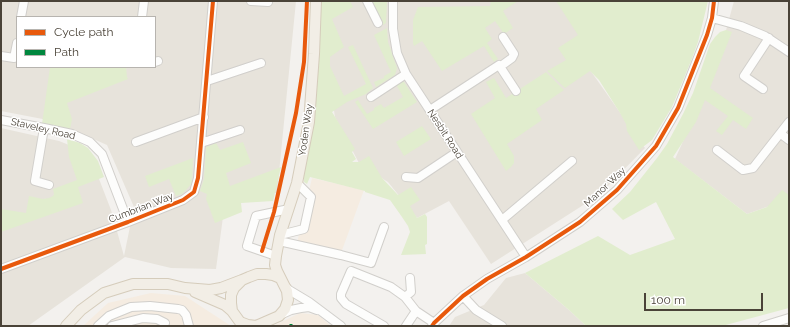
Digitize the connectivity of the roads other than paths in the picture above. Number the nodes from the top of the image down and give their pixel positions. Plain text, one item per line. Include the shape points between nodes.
1 (24, 1) edge
2 (144, 1) edge
3 (213, 1) edge
4 (251, 1) edge
5 (268, 1) edge
6 (316, 1) edge
7 (367, 1) edge
8 (393, 1) edge
9 (714, 1) edge
10 (21, 16) edge
11 (142, 16) edge
12 (712, 18) junction
13 (378, 24) dead end
14 (503, 37) dead end
15 (769, 38) junction
16 (16, 48) edge
17 (789, 52) edge
18 (1, 56) edge
19 (261, 64) dead end
20 (500, 66) junction
21 (406, 74) junction
22 (206, 81) junction
23 (763, 89) dead end
24 (516, 91) dead end
25 (371, 97) dead end
26 (430, 110) junction
27 (204, 117) junction
28 (1, 120) edge
29 (789, 122) edge
30 (44, 128) junction
31 (240, 130) dead end
32 (781, 134) junction
33 (789, 140) edge
34 (136, 142) dead end
35 (201, 143) junction
36 (717, 150) dead end
37 (457, 152) junction
38 (572, 161) dead end
39 (406, 177) dead end
40 (297, 183) junction
41 (49, 185) dead end
42 (289, 209) junction
43 (502, 220) junction
44 (128, 222) junction
45 (384, 227) dead end
46 (280, 238) junction
47 (276, 256) junction
48 (526, 257) junction
49 (1, 269) edge
50 (258, 274) junction
51 (410, 278) dead end
52 (242, 280) junction
53 (282, 281) junction
54 (185, 288) junction
55 (463, 296) junction
56 (404, 298) junction
57 (170, 308) junction
58 (232, 311) junction
59 (416, 311) junction
60 (323, 313) junction
61 (279, 316) junction
62 (789, 318) edge
63 (166, 324) edge
64 (241, 324) edge
65 (433, 324) edge
66 (776, 324) edge
67 (66, 326) edge
68 (98, 326) edge
69 (112, 326) edge
70 (189, 326) edge
71 (256, 326) edge
72 (341, 326) edge
73 (384, 326) edge
74 (406, 326) edge
75 (502, 326) edge
76 (762, 326) edge

1 - 10 street
2 - 11 street
3 - 22 street, Cumbrian Way
4 - 5 street
6 - 40 main road, Yoden Way via 309,122
7 - 13 street
8 - 21 street, Nesbit Road via 393,29 397,53
9 - 12 street, Manor Way
12 - 15 street via 741,26
12 - 48 street, Manor Way via 678,108 656,146 617,190 580,222
14 - 20 street via 514,54
15 - 17 street
15 - 23 street via 744,76
16 - 18 street via 14,58
19 - 22 street
20 - 24 street
20 - 26 street
21 - 25 street
21 - 26 street, Nesbit Road
22 - 27 street, Cumbrian Way
26 - 37 street, Nesbit Road
27 - 34 street
27 - 35 street, Cumbrian Way
28 - 30 street, Staveley Road
29 - 32 street
30 - 41 street via 35,181
30 - 44 street, Staveley Road via 72,134 90,142 102,154
31 - 35 street
32 - 33 street
32 - 36 street via 753,168 743,170
35 - 44 street, Cumbrian Way via 194,192 184,200
37 - 39 street via 418,178
37 - 43 street, Nesbit Road
38 - 43 street
40 - 42 main road, Yoden Way
40 - 46 street via 311,197 304,229
42 - 46 main road, Yoden Way
42 - 47 street via 256,216 247,246
43 - 48 street, Nesbit Road
44 - 49 street, Cumbrian Way
45 - 46 street via 372,263
46 - 47 main road, Yoden Way
47 - 50 main road
47 - 53 main road, Yoden Way via 275,265
48 - 55 street, Manor Way
50 - 52 main road
50 - 53 main road via 273,275
51 - 56 street via 412,292
52 - 54 main road via 210,290
52 - 58 main road via 231,295
53 - 60 street via 289,290
53 - 61 main road via 288,300
54 - 58 main road
54 - 67 main road via 168,284 133,284 104,293 81,310
55 - 65 street, Manor Way
55 - 75 street via 476,310
56 - 59 street
56 - 73 street via 391,287 351,271 341,298 346,304
57 - 63 street
57 - 68 street via 131,307 109,316
57 - 70 street via 182,310
58 - 64 main road
59 - 65 street
59 - 74 street
60 - 61 street via 308,307 291,310
60 - 72 street
61 - 71 main road
62 - 66 street
63 - 69 street via 157,319 143,318
64 - 71 main road
66 - 76 street

